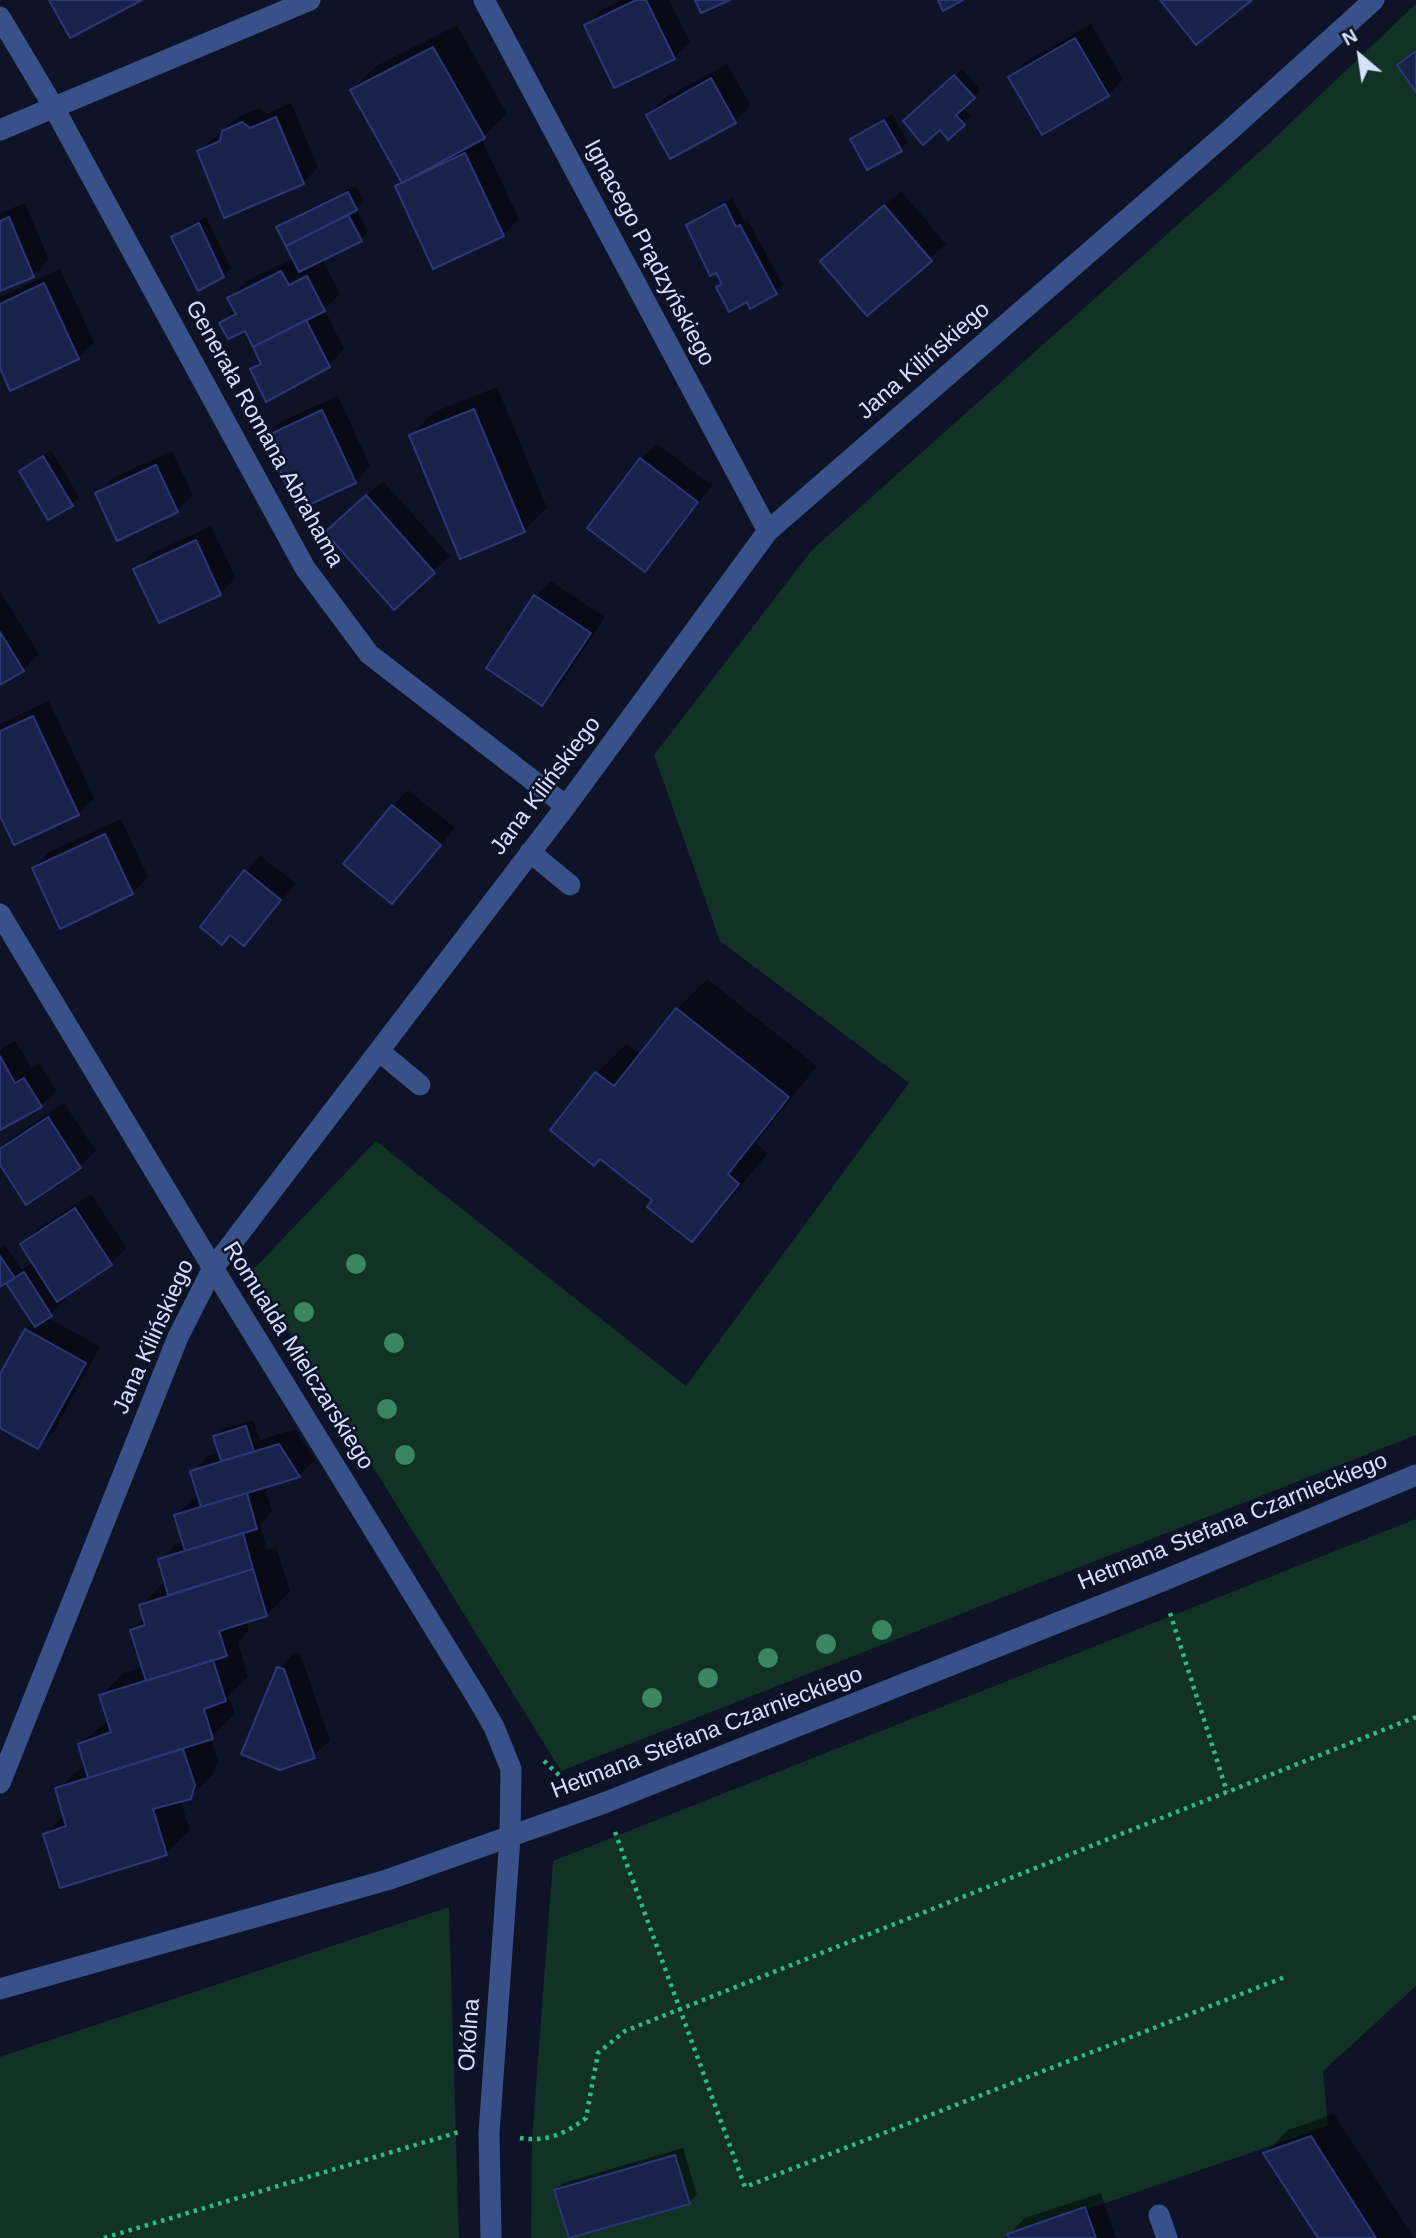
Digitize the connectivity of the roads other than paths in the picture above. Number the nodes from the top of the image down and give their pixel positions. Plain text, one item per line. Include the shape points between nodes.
1 (310, 0) edge
2 (484, 0) edge
3 (1374, 0) edge
4 (0, 17) edge
5 (53, 106) junction
6 (0, 130) edge
7 (768, 531) junction
8 (566, 806) junction
9 (530, 852) junction
10 (570, 885) dead end
11 (0, 914) edge
12 (379, 1051) junction
13 (420, 1085) dead end
14 (212, 1268) junction
15 (1416, 1475) edge
16 (6, 1752) edge
17 (0, 1783) edge
18 (510, 1837) junction
19 (0, 1989) edge
20 (1159, 2215) dead end
21 (491, 2238) edge
22 (1167, 2238) edge

1 - 5 street
2 - 7 street, Ignacego Prądzyńskiego
3 - 7 street, Jana Kilińskiego
4 - 5 street, Generała Romana Abrahama
5 - 6 street
5 - 8 street, Generała Romana Abrahama via 305,568 369,654
7 - 8 street, Jana Kilińskiego
8 - 9 street, Jana Kilińskiego
9 - 10 street
9 - 12 street, Jana Kilińskiego
11 - 14 street, Romualda Mielczarskiego
12 - 13 street
12 - 14 street, Jana Kilińskiego
14 - 16 street, Jana Kilińskiego via 178,1338
14 - 18 street, Romualda Mielczarskiego via 494,1727 511,1769
15 - 18 street, Hetmana Stefana Czarnieckiego via 1160,1582
16 - 17 street, Jana Kilińskiego
18 - 19 street, Hetmana Stefana Czarnieckiego via 387,1880
18 - 21 street, Okólna via 489,2133
20 - 22 street

